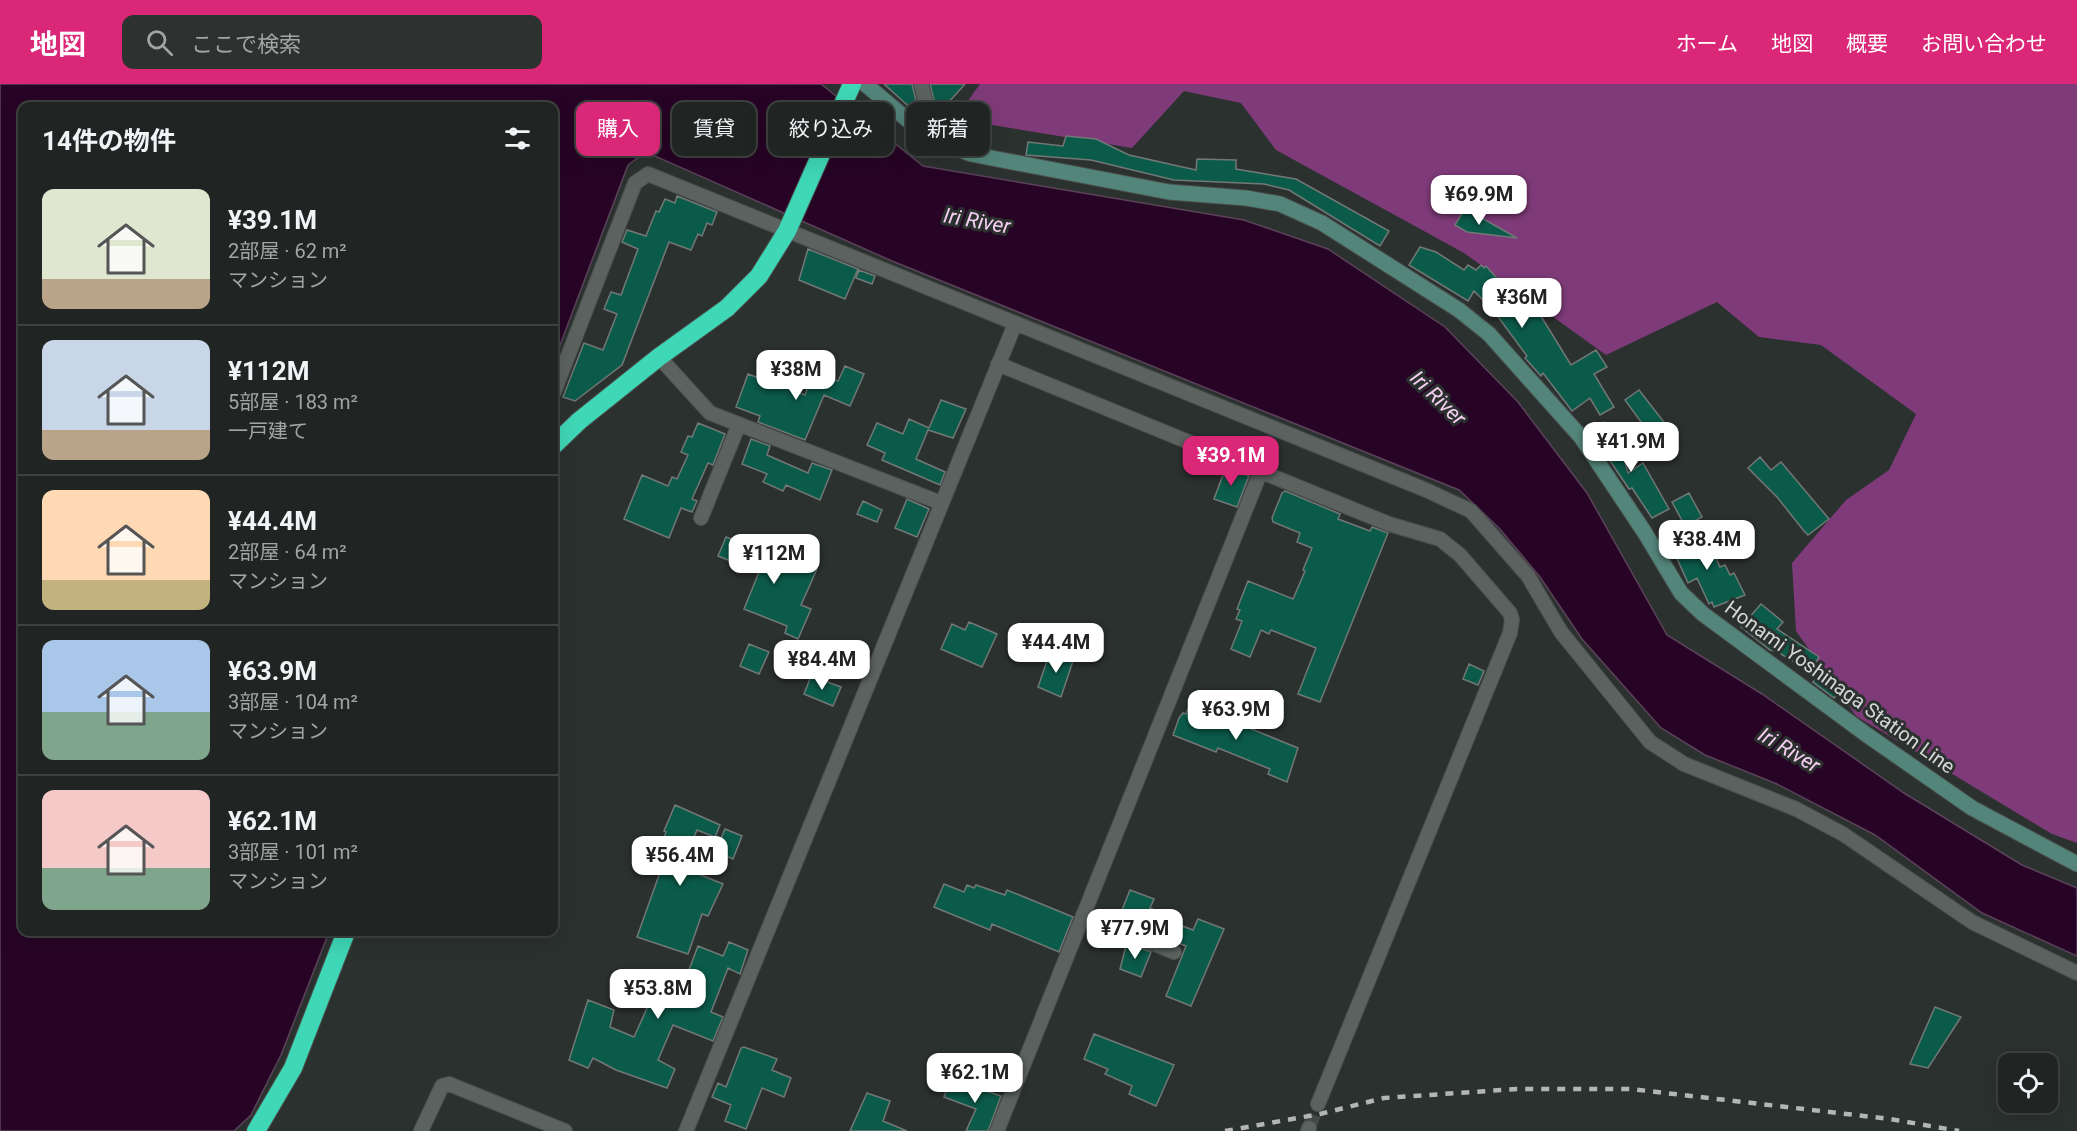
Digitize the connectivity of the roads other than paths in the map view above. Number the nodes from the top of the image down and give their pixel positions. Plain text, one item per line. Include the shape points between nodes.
1 (921, 84) edge
2 (855, 86) edge
3 (926, 102) edge
4 (906, 121) edge
5 (981, 156) edge
6 (789, 225) junction
7 (1015, 324) junction
8 (659, 357) junction
9 (998, 364) junction
10 (558, 382) edge
11 (740, 424) junction
12 (558, 441) edge
13 (1261, 471) junction
14 (941, 503) junction
15 (701, 518) dead end
16 (2077, 864) edge
17 (1083, 915) junction
18 (344, 936) edge
19 (1174, 952) dead end
20 (2077, 973) edge
21 (1318, 1104) tunnel mouth
22 (256, 1131) edge
23 (421, 1131) edge
24 (565, 1131) edge
25 (686, 1131) edge
26 (997, 1131) edge

1 - 3 street
2 - 4 main road, Honami Yoshinaga Station Line
2 - 6 highway
5 - 16 main road, Honami Yoshinaga Station Line via 1169,192 1280,204 1322,223 1459,310 1489,334 1581,436 1681,593 1703,614 1972,808
6 - 7 street
6 - 8 highway via 759,276 727,308
6 - 10 street via 648,174 635,183
7 - 9 street
7 - 20 street via 1471,511 1528,576 1561,632 1650,742 1684,764 1796,809 1843,834 1972,922
8 - 11 street via 710,413
8 - 12 highway
9 - 13 street
9 - 14 street
11 - 14 street
11 - 15 street
13 - 17 street
13 - 21 street via 1389,524 1440,539 1460,555 1512,620
14 - 25 street
17 - 19 street
17 - 26 street
18 - 22 highway via 293,1068
23 - 24 street via 442,1086 449,1084

